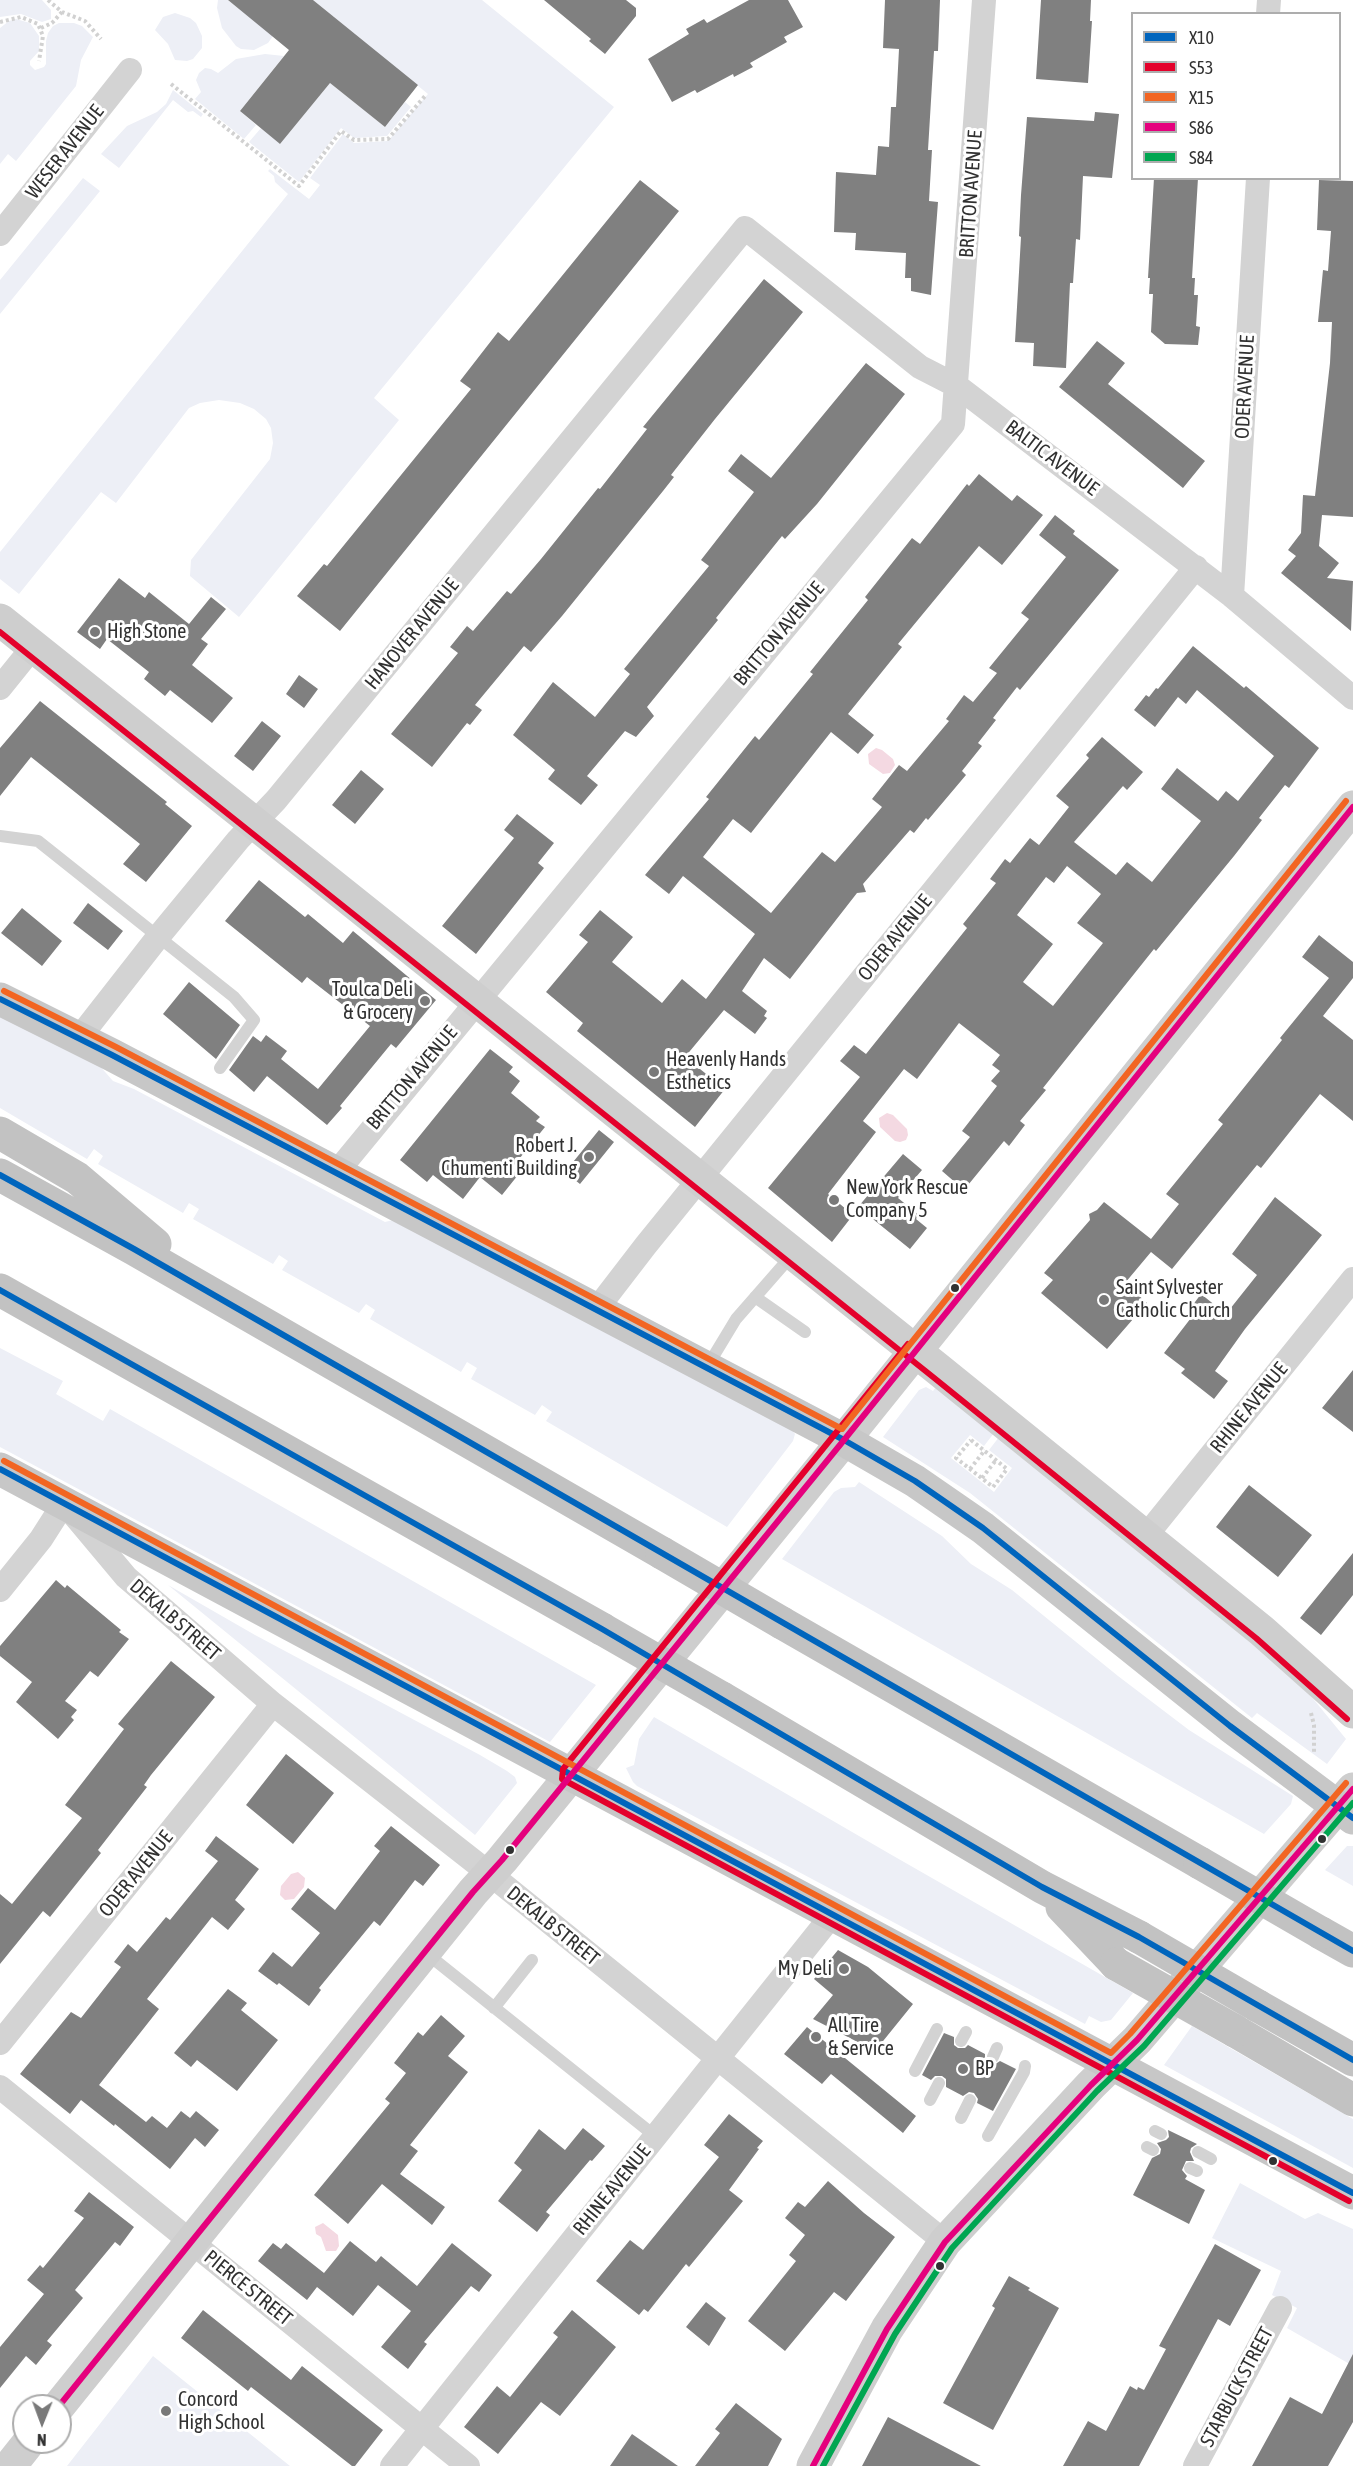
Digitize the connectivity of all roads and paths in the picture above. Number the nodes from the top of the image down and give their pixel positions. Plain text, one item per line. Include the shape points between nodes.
1 (48, 0) edge
2 (984, 0) edge
3 (62, 12) junction
4 (0, 22) edge
5 (41, 28) junction
6 (101, 39) dead end
7 (39, 61) dead end
8 (130, 70) dead end
9 (171, 84) dead end
10 (425, 96) dead end
11 (1258, 180) edge
12 (745, 228) joint
13 (0, 234) edge
14 (957, 386) junction
15 (1196, 567) junction
16 (1232, 596) junction
17 (0, 620) edge
18 (33, 647) junction
19 (0, 688) edge
20 (1353, 698) edge
21 (1353, 807) edge
22 (255, 823) junction
23 (0, 836) edge
24 (158, 937) junction
25 (0, 999) edge
26 (477, 1001) junction
27 (79, 1038) junction
28 (220, 1068) dead end
29 (0, 1133) edge
30 (336, 1173) junction
31 (0, 1175) edge
32 (700, 1179) junction
33 (794, 1253) junction
34 (1353, 1279) edge
35 (4, 1294) edge
36 (216, 1296) junction
37 (755, 1298) junction
38 (596, 1310) junction
39 (805, 1332) dead end
40 (915, 1350) junction
41 (707, 1368) junction
42 (844, 1440) junction
43 (991, 1443) dead end
44 (985, 1451) junction
45 (996, 1460) junction
46 (0, 1469) edge
47 (970, 1469) junction
48 (982, 1479) junction
49 (64, 1503) junction
50 (1145, 1537) junction
51 (0, 1590) edge
52 (273, 1704) junction
53 (1353, 1712) edge
54 (570, 1775) junction
55 (1348, 1805) edge
56 (490, 1874) junction
57 (1042, 1887) junction
58 (833, 1914) junction
59 (1353, 1951) edge
60 (425, 1952) junction
61 (532, 1960) dead end
62 (494, 2008) junction
63 (938, 2029) dead end
64 (0, 2043) edge
65 (717, 2058) junction
66 (1353, 2060) edge
67 (1113, 2064) junction
68 (1025, 2066) dead end
69 (915, 2071) dead end
70 (939, 2084) dead end
71 (0, 2087) edge
72 (930, 2100) dead end
73 (970, 2100) dead end
74 (1353, 2100) edge
75 (961, 2118) dead end
76 (655, 2136) junction
77 (988, 2136) dead end
78 (1198, 2152) dead end
79 (1211, 2159) dead end
80 (1353, 2193) edge
81 (191, 2242) junction
82 (945, 2242) junction
83 (1280, 2308) dead end
84 (68, 2394) edge
85 (422, 2429) junction
86 (20, 2454) edge
87 (10, 2466) edge
88 (392, 2466) edge
89 (468, 2466) edge
90 (813, 2466) edge
91 (1195, 2466) edge

1 - 3 path
2 - 14 street, BRITTON AVENUE
3 - 5 path
3 - 6 path via 85,21
4 - 5 path via 21,17
5 - 7 path
8 - 13 street, WESER AVENUE
9 - 10 path via 299,186 341,131 354,140 388,139
11 - 16 street, ODER AVENUE
12 - 14 street, BALTIC AVENUE via 920,367
12 - 22 street, HANOVER AVENUE
14 - 15 street, BALTIC AVENUE
14 - 26 street, BRITTON AVENUE via 953,424
15 - 16 street, BALTIC AVENUE
15 - 32 street, ODER AVENUE
16 - 20 street, BALTIC AVENUE
17 - 18 main road
18 - 19 street
18 - 22 main road
21 - 40 main road
22 - 24 street, HANOVER AVENUE
22 - 26 main road
23 - 24 lane via 38,841
24 - 27 street, HANOVER AVENUE
24 - 28 lane via 234,997 254,1020
25 - 27 main road
26 - 30 street, BRITTON AVENUE
26 - 32 main road
27 - 30 main road
29 - 36 highway via 77,1178
30 - 38 main road
31 - 36 highway
32 - 33 main road
32 - 38 street, ODER AVENUE
33 - 37 lane
33 - 40 main road
34 - 50 street, RHINE AVENUE
35 - 57 highway, bridge via 602,1629
36 - 59 highway, bridge
37 - 39 lane
37 - 41 lane via 736,1319
38 - 41 main road
40 - 42 main road
40 - 50 main road
41 - 42 main road
42 - 54 main road
42 - 55 main road via 915,1481 983,1528 1230,1726
43 - 44 path
44 - 45 path
44 - 47 path
44 - 47 path via 970,1440 956,1458
45 - 48 path
45 - 48 path via 1007,1468 993,1487
46 - 49 main road
47 - 48 path
49 - 51 street
49 - 52 street, DEKALB STREET via 126,1578
49 - 54 main road
50 - 53 main road via 1262,1631
52 - 56 street, DEKALB STREET
52 - 64 street, ODER AVENUE
54 - 56 main road
54 - 58 main road
55 - 67 main road
56 - 60 main road
56 - 65 street, DEKALB STREET
57 - 66 highway, bridge via 1139,1937
57 - 74 highway, bridge via 1116,1964
58 - 65 street, RHINE AVENUE
58 - 67 main road
60 - 62 lane
60 - 81 main road
61 - 62 lane
62 - 76 lane
63 - 69 lane
65 - 76 street, RHINE AVENUE
65 - 82 street, DEKALB STREET
67 - 80 main road
67 - 82 main road
68 - 77 lane
70 - 72 lane
71 - 81 street, PIERCE STREET
73 - 75 lane
76 - 85 street, RHINE AVENUE
78 - 79 lane
81 - 84 main road
81 - 85 street, PIERCE STREET
82 - 90 main road via 886,2329
83 - 91 street, STARBUCK STREET
85 - 88 street, RHINE AVENUE
85 - 89 street, PIERCE STREET
86 - 87 main road

